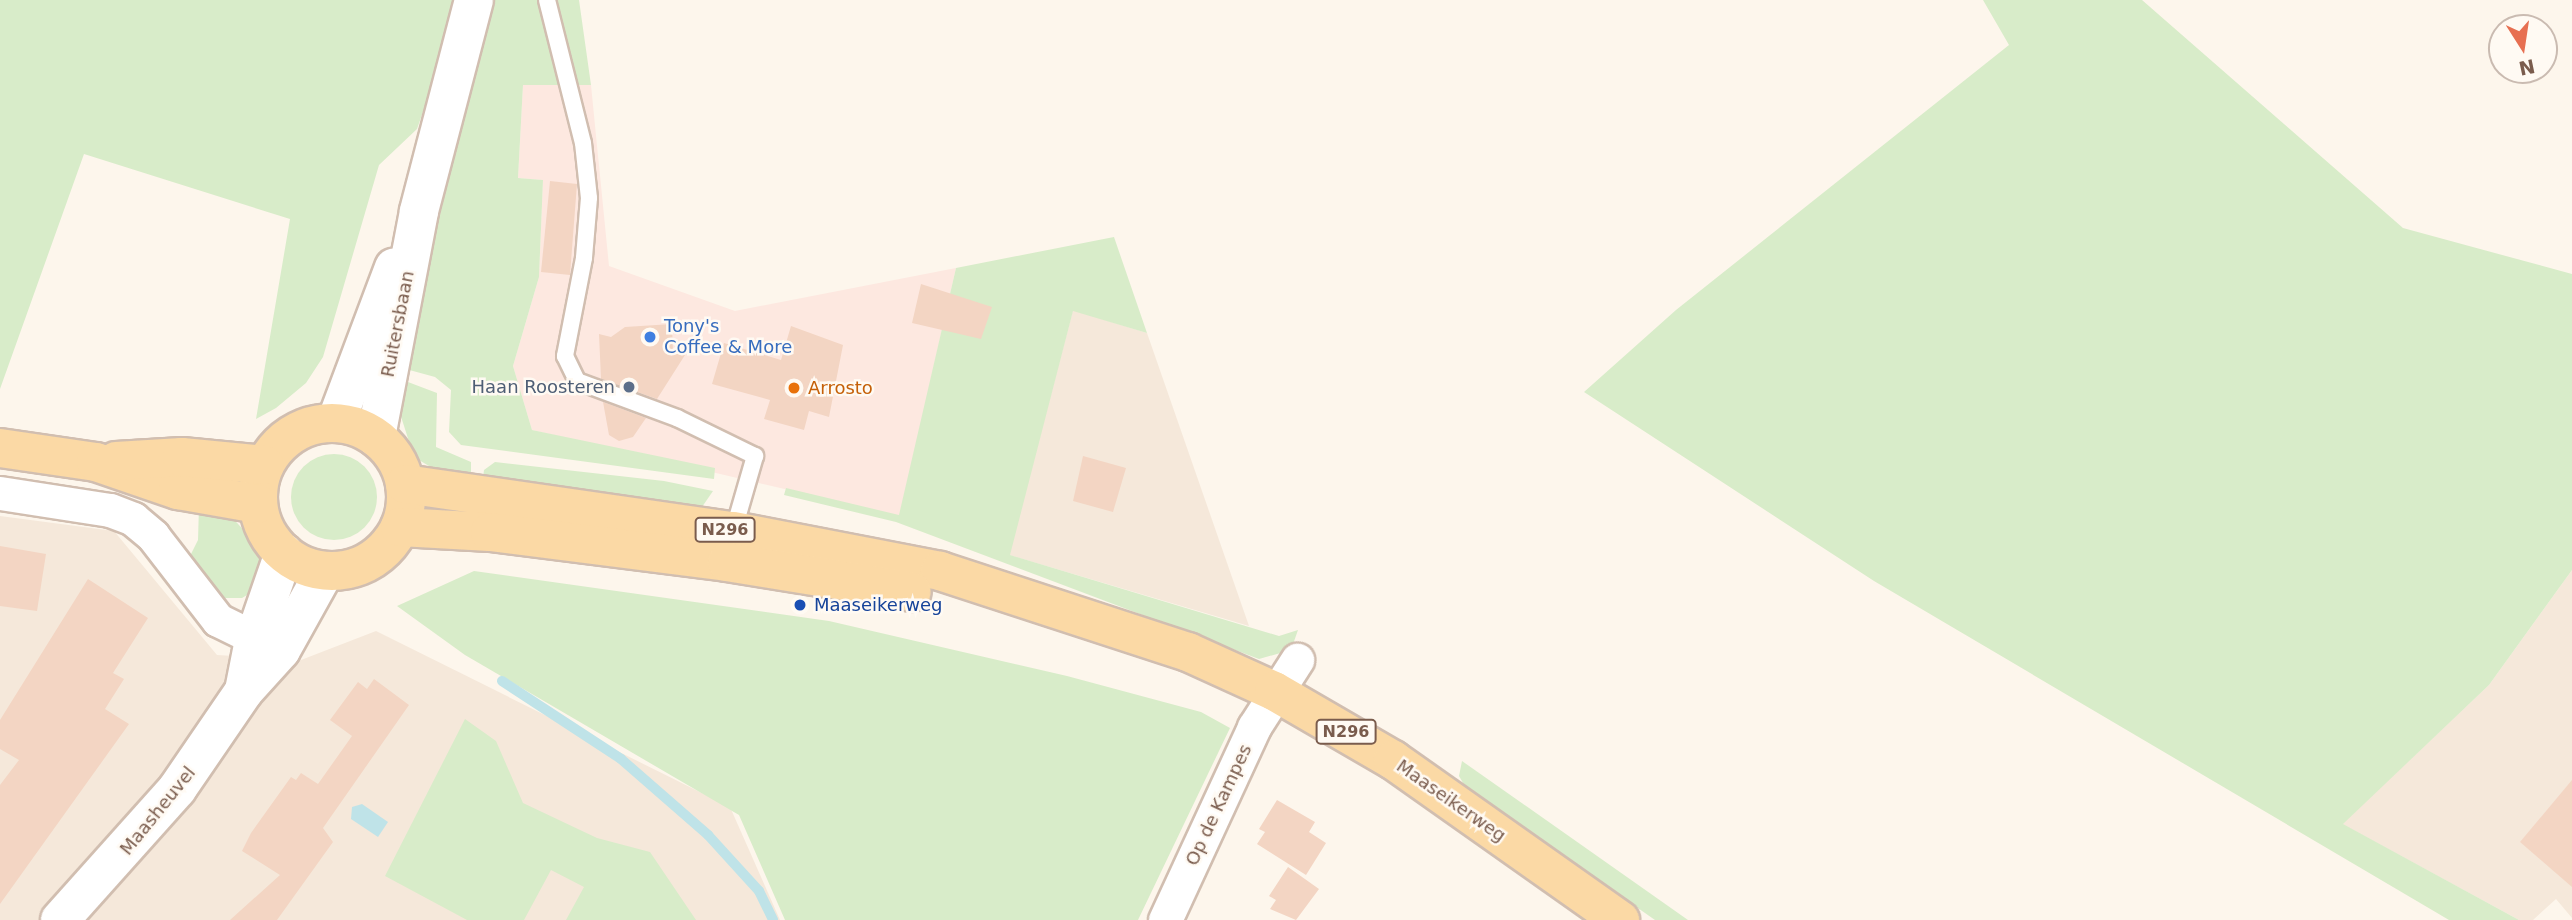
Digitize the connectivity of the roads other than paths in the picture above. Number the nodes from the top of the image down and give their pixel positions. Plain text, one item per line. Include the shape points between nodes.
1 (474, 0) edge
2 (547, 0) edge
3 (419, 211) junction
4 (336, 422) junction
5 (376, 436) junction
6 (0, 448) edge
7 (96, 462) junction
8 (265, 464) junction
9 (405, 484) junction
10 (0, 493) edge
11 (258, 504) junction
12 (400, 527) junction
13 (730, 546) junction
14 (284, 553) junction
15 (325, 571) junction
16 (267, 645) junction
17 (1297, 660) dead end
18 (1274, 691) junction
19 (60, 920) edge
20 (1166, 920) edge
21 (1620, 920) edge

1 - 3 street, Ruitersbaan
2 - 13 lane via 583,143 589,198 584,258 565,356 577,381 677,418 755,456
3 - 4 street, Ruitersbaan via 366,333
3 - 5 street, Ruitersbaan
4 - 5 main road
4 - 8 main road via 289,435
5 - 9 main road via 395,457
6 - 7 main road
7 - 8 main road via 182,457
7 - 11 main road via 178,490
8 - 11 main road
9 - 12 main road
9 - 13 main road, Maaseikerweg / N296
10 - 16 street via 110,510 133,519 171,557 210,612
11 - 14 main road via 267,535
12 - 13 main road, Maaseikerweg / N296
12 - 15 main road via 370,561
13 - 18 main road, Maaseikerweg / N296 via 930,595 1039,607 1188,652
14 - 15 main road
14 - 16 street, Maasheuvel
15 - 16 street, Maasheuvel
16 - 19 street, Maasheuvel via 244,691 156,815
17 - 18 street, Op de Kampes
18 - 20 street, Op de Kampes
18 - 21 main road, Maaseikerweg / N296 via 1393,760

